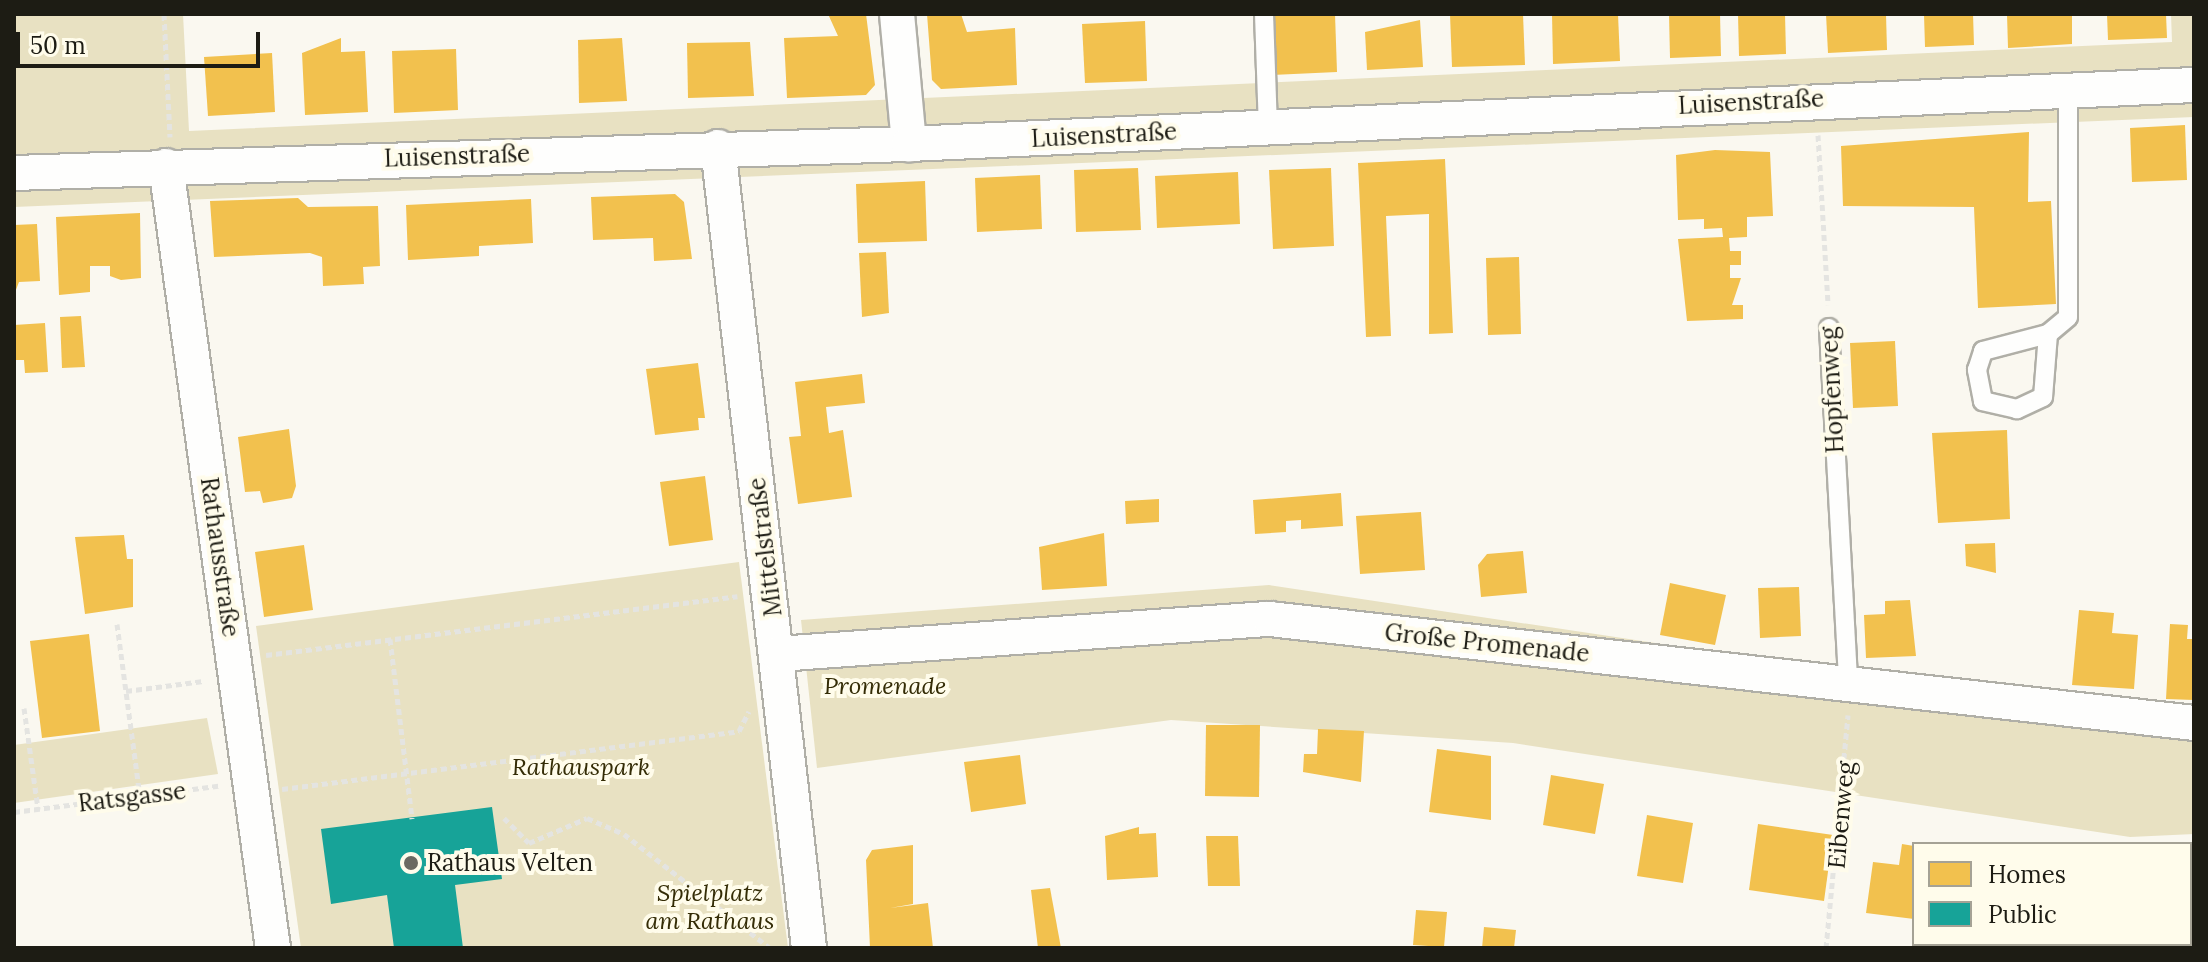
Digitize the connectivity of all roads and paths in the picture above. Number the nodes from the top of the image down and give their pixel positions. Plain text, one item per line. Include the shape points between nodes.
1 (164, 14) edge
2 (897, 14) edge
3 (1264, 14) edge
4 (2194, 85) edge
5 (2068, 90) junction
6 (1816, 98) junction
7 (1268, 126) junction
8 (909, 144) junction
9 (718, 147) junction
10 (166, 166) junction
11 (14, 173) edge
12 (1829, 328) joint
13 (2048, 334) junction
14 (771, 592) junction
15 (117, 624) dead end
16 (390, 639) junction
17 (778, 654) junction
18 (235, 668) junction
19 (1848, 682) junction
20 (782, 689) junction
21 (126, 691) junction
22 (24, 708) dead end
23 (2194, 723) edge
24 (406, 773) junction
25 (251, 787) junction
26 (140, 796) junction
27 (38, 809) junction
28 (14, 812) edge
29 (504, 818) dead end
30 (412, 819) dead end
31 (273, 948) edge
32 (770, 948) edge
33 (809, 948) edge
34 (1826, 948) edge

1 - 10 path via 172,123
2 - 8 street
3 - 7 lane
4 - 5 street, Luisenstraße
5 - 6 street, Luisenstraße
5 - 13 lane via 2068,317
6 - 7 street, Luisenstraße
6 - 12 path, Hopfenweg
7 - 8 street, Luisenstraße
8 - 9 street, Luisenstraße
9 - 10 street, Luisenstraße
9 - 14 street, Mittelstraße
10 - 11 street, Luisenstraße
10 - 18 street, Rathausstraße
12 - 19 lane, Hopfenweg
13 - 13 lane via 1983,351 1977,370 1983,401 2017,409 2043,397
14 - 16 path
14 - 17 street, Mittelstraße
15 - 21 path
16 - 18 path
16 - 24 path
17 - 19 street, Große Promenade via 1270,619
17 - 20 street, Mittelstraße
18 - 21 path
18 - 25 street, Rathausstraße
19 - 23 street, Große Promenade
19 - 34 path, Eibenweg via 1846,790
20 - 24 path, Ratsgasse via 758,693 739,731
20 - 33 street, Mittelstraße
21 - 26 path
22 - 27 path
24 - 25 path, Ratsgasse
24 - 30 path
25 - 26 path, Ratsgasse
25 - 31 street, Rathausstraße
26 - 27 path, Ratsgasse
27 - 28 path, Ratsgasse
29 - 32 path via 529,843 587,818 624,834

